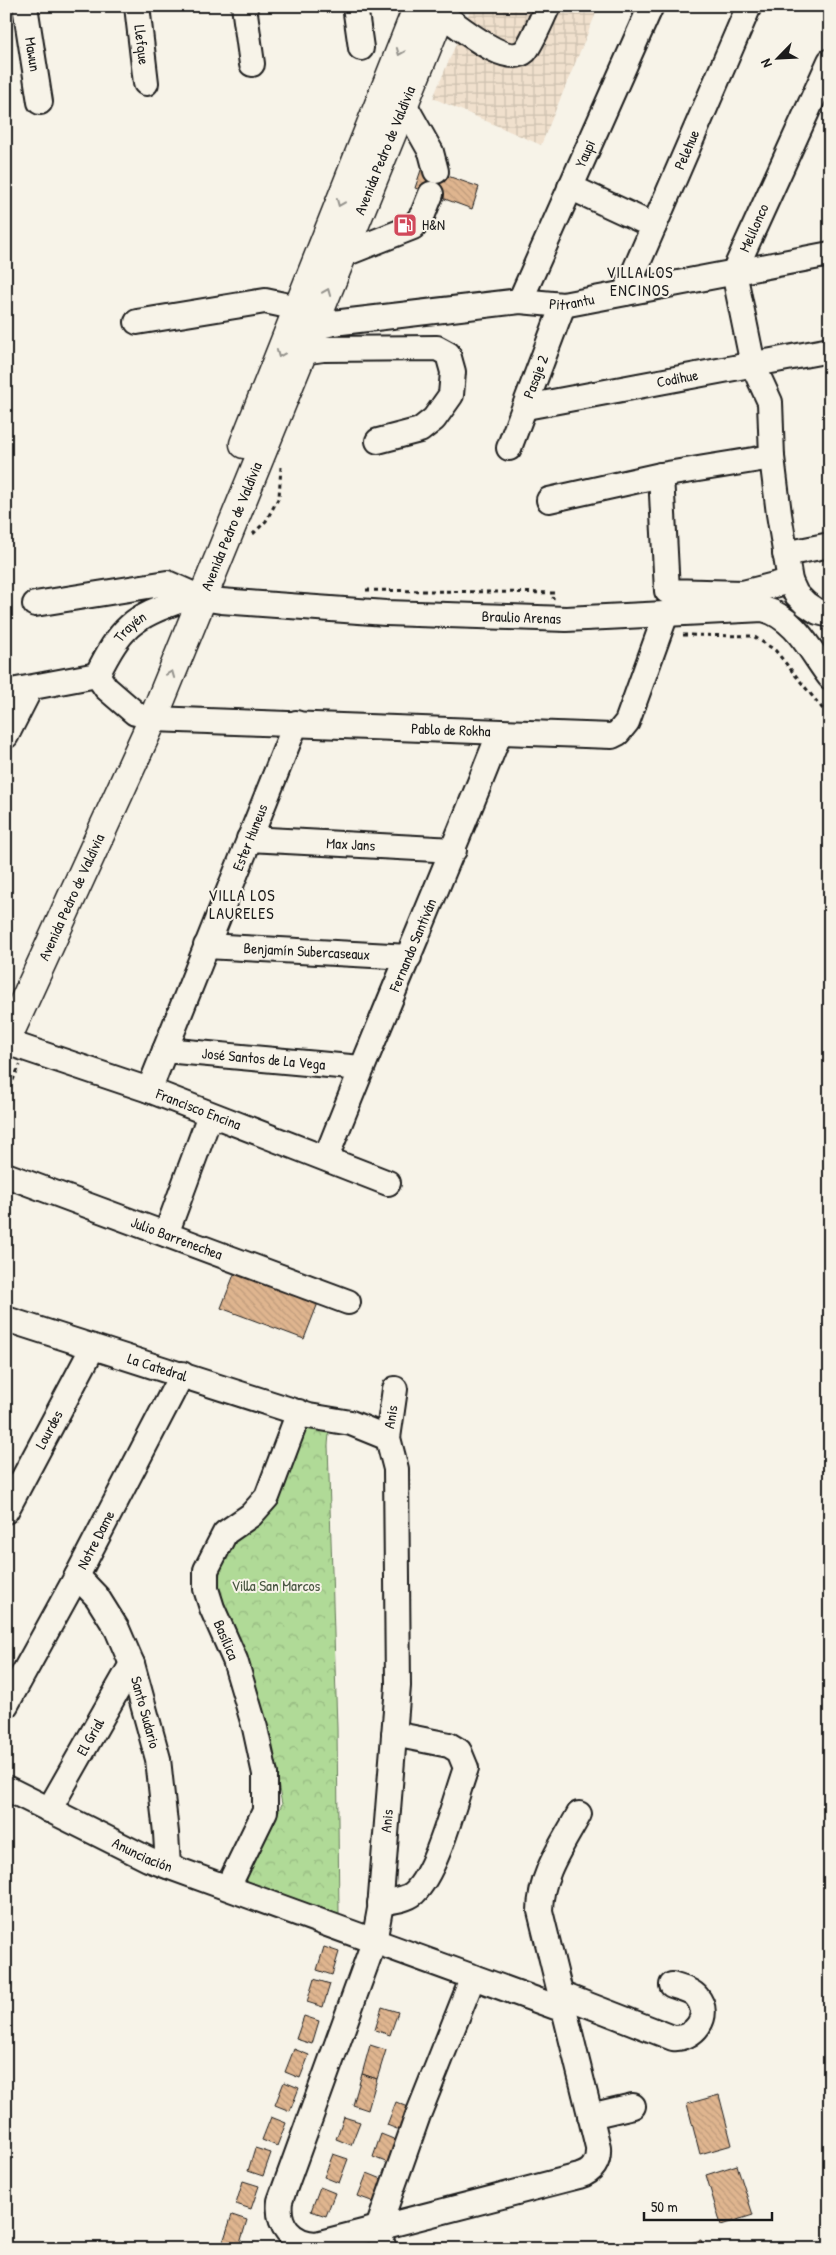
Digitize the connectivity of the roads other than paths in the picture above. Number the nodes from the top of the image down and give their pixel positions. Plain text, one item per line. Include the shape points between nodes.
1 (25, 6) edge
2 (137, 6) edge
3 (244, 6) edge
4 (354, 6) edge
5 (548, 6) edge
6 (651, 6) edge
7 (750, 6) edge
8 (434, 9) edge
9 (361, 48) dead end
10 (830, 61) edge
11 (252, 64) dead end
12 (146, 83) dead end
13 (40, 102) dead end
14 (404, 104) junction
15 (436, 172) dead end
16 (570, 187) junction
17 (431, 194) dead end
18 (654, 226) junction
19 (830, 254) edge
20 (342, 255) junction
21 (734, 272) junction
22 (625, 293) junction
23 (520, 301) junction
24 (563, 305) junction
25 (137, 322) dead end
26 (304, 329) junction
27 (830, 350) edge
28 (753, 365) junction
29 (526, 408) junction
30 (378, 441) dead end
31 (509, 448) dead end
32 (772, 457) junction
33 (661, 475) junction
34 (549, 500) dead end
35 (830, 545) edge
36 (786, 554) junction
37 (790, 581) junction
38 (190, 596) junction
39 (35, 604) dead end
40 (666, 614) junction
41 (830, 616) edge
42 (97, 675) junction
43 (830, 677) edge
44 (30, 688) junction
45 (6, 692) edge
46 (144, 716) junction
47 (296, 723) junction
48 (500, 732) junction
49 (6, 736) edge
50 (249, 839) junction
51 (454, 850) junction
52 (206, 946) junction
53 (409, 956) junction
54 (6, 1003) edge
55 (6, 1042) edge
56 (165, 1050) junction
57 (361, 1068) junction
58 (149, 1090) junction
59 (210, 1115) junction
60 (326, 1158) junction
61 (6, 1175) edge
62 (388, 1183) dead end
63 (166, 1234) junction
64 (348, 1302) dead end
65 (7, 1321) edge
66 (93, 1347) junction
67 (182, 1374) junction
68 (395, 1389) dead end
69 (304, 1414) junction
70 (388, 1438) junction
71 (6, 1511) edge
72 (77, 1576) junction
73 (132, 1664) junction
74 (6, 1705) edge
75 (394, 1734) junction
76 (6, 1788) edge
77 (49, 1810) junction
78 (579, 1814) dead end
79 (168, 1866) junction
80 (228, 1887) junction
81 (380, 1903) junction
82 (374, 1942) junction
83 (473, 1977) junction
84 (672, 1985) dead end
85 (562, 2002) junction
86 (633, 2106) dead end
87 (590, 2116) junction
88 (381, 2238) edge

1 - 13 street, Mawun
2 - 12 street, Llefque
3 - 11 street
4 - 9 street
5 - 8 street via 525,51 515,56 501,54
6 - 16 street, Yaupi
7 - 18 street, Pelehue
8 - 14 main road, Avenida Pedro de Valdivia
8 -> 26 main road, Avenida Pedro de Valdivia
10 - 21 street, Melilonco
14 - 15 street via 431,152
14 - 20 main road, Avenida Pedro de Valdivia
16 - 18 street
16 - 23 street, Yaupi
17 - 20 street via 423,214 413,227
18 - 22 street, Pelehue
19 - 21 street, Pitrantu
26 -> 20 main road, Avenida Pedro de Valdivia
21 - 22 street, Pitrantu
21 - 28 street
22 - 24 street, Pitrantu
23 - 24 street, Pitrantu
23 - 26 street, Pitrantu
24 - 29 street, Pasaje 2
25 - 26 street via 265,301
26 - 30 street via 322,349 437,348 448,354 453,372 451,394 434,419 420,430
26 - 38 main road, Avenida Pedro de Valdivia
26 -> 38 main road, Avenida Pedro de Valdivia
27 - 28 street, Codihue
28 - 29 street, Codihue
28 - 32 street via 770,402
29 - 31 street, Pasaje 2
32 - 33 street
32 - 36 street
33 - 34 street
33 - 37 street via 667,591 743,593
35 - 36 street
36 - 37 street
37 - 41 street via 806,604
38 - 39 street via 167,583
38 - 40 street, Braulio Arenas via 386,613 566,619
38 - 42 street, Trayén via 152,610 133,623 117,637
38 - 46 main road, Avenida Pedro de Valdivia
40 - 43 street, Braulio Arenas via 754,609 773,612 792,626
40 - 48 street, Pablo de Rokha via 627,722 618,733 602,737
42 - 44 street
42 - 46 street via 106,688
44 - 45 street
44 - 49 street
46 - 47 street, Pablo de Rokha
46 - 54 main road, Avenida Pedro de Valdivia
46 - 55 main road, Avenida Pedro de Valdivia
47 - 48 street, Pablo de Rokha
47 - 50 street, Ester Huneus
48 - 51 street, Fernando Santiván
50 - 51 street, Max Jans
50 - 52 street, Ester Huneus
51 - 53 street, Fernando Santiván
52 - 53 street, Benjamín Subercaseaux
52 - 56 street, Ester Huneus
53 - 57 street, Fernando Santiván
55 - 58 street, Francisco Encina
56 - 57 street, José Santos de La Vega
56 - 58 street, Ester Huneus
57 - 60 street, Fernando Santiván
58 - 59 street, Francisco Encina
59 - 60 street, Francisco Encina
59 - 63 street
60 - 62 street, Francisco Encina
61 - 63 street, Julio Barrenechea
63 - 64 street, Julio Barrenechea
65 - 66 street, La Catedral
66 - 67 street, La Catedral
66 - 71 street, Lourdes
67 - 69 street, La Catedral
67 - 72 street, Notre Dame
68 - 70 street, Anis
69 - 70 street, La Catedral via 351,1423
69 - 80 street, Basílica via 267,1497 225,1533 206,1570 206,1590 235,1660 256,1728 265,1774 265,1811
70 - 75 street, Anis via 396,1470 398,1686
72 - 73 street, Santo Sudario via 97,1597 117,1629
72 - 74 street, Notre Dame
73 - 77 street, El Grial
73 - 79 street, Santo Sudario via 158,1759
75 - 81 street, Anis
75 - 81 street via 449,1745 458,1751 466,1768 437,1852 426,1874 409,1896
76 - 77 street, Anunciación
77 - 79 street, Anunciación
78 - 85 street via 544,1879 540,1895 540,1910
79 - 80 street, Anunciación
80 - 82 street, Anunciación
81 - 82 street, Anis
82 - 83 street, Anunciación
82 - 88 street, Anis via 280,2201 280,2219 290,2234 302,2242 316,2244
83 - 85 street, Anunciación
83 - 88 street via 418,2115
84 - 85 street, Anunciación via 693,1994 702,2008 699,2025 685,2037 673,2038
85 - 87 street
86 - 87 street
87 - 88 street via 598,2154 595,2166 585,2174

